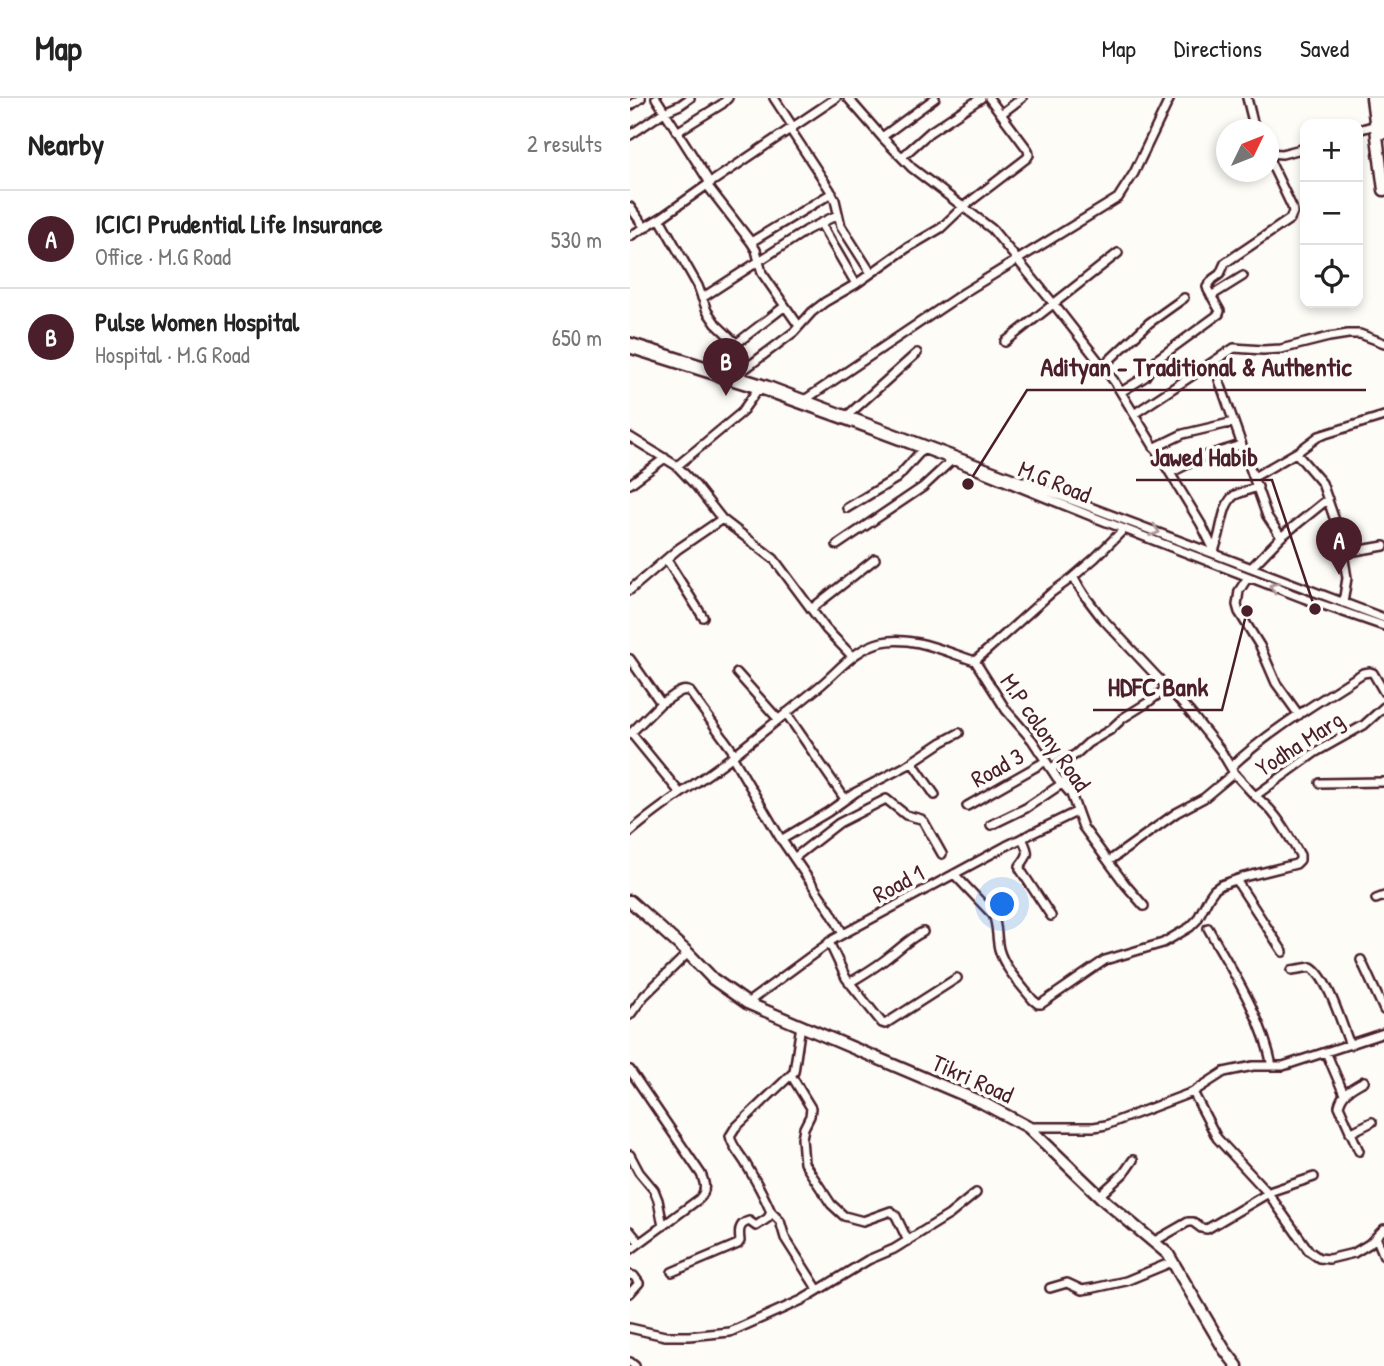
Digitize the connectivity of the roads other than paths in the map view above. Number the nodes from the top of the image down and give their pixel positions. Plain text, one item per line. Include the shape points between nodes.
1 (641, 98) edge
2 (656, 98) edge
3 (690, 98) edge
4 (728, 98) edge
5 (774, 98) edge
6 (836, 98) edge
7 (848, 98) edge
8 (935, 98) edge
9 (981, 98) edge
10 (989, 98) edge
11 (1022, 98) edge
12 (1170, 98) edge
13 (1247, 98) edge
14 (1372, 98) edge
15 (1379, 98) edge
16 (630, 106) edge
17 (664, 112) junction
18 (1001, 114) junction
19 (1252, 119) edge
20 (1376, 125) junction
21 (791, 128) junction
22 (1363, 129) edge
23 (677, 132) junction
24 (1384, 133) edge
25 (630, 135) edge
26 (882, 136) junction
27 (1300, 149) edge
28 (1279, 154) edge
29 (902, 157) junction
30 (1279, 177) edge
31 (708, 184) junction
32 (1384, 190) edge
33 (832, 193) junction
34 (630, 206) edge
35 (963, 207) junction
36 (837, 215) junction
37 (660, 219) junction
38 (821, 224) junction
39 (645, 228) junction
40 (630, 236) edge
41 (751, 242) junction
42 (1118, 253) dead end
43 (1018, 260) junction
44 (758, 261) junction
45 (871, 273) junction
46 (1244, 276) dead end
47 (856, 284) junction
48 (1211, 296) junction
49 (702, 298) junction
50 (1184, 298) dead end
51 (1054, 303) junction
52 (785, 306) junction
53 (799, 327) junction
54 (630, 342) edge
55 (1005, 342) dead end
56 (1384, 343) edge
57 (737, 344) junction
58 (630, 349) edge
59 (916, 353) dead end
60 (1103, 366) junction
61 (710, 367) junction
62 (737, 375) junction
63 (1219, 380) dead end
64 (761, 387) junction
65 (1121, 392) junction
66 (806, 399) junction
67 (1134, 414) junction
68 (848, 415) junction
69 (1384, 416) edge
70 (1234, 422) junction
71 (630, 437) edge
72 (903, 439) junction
73 (1241, 445) junction
74 (1154, 447) junction
75 (923, 449) junction
76 (1296, 453) junction
77 (665, 458) junction
78 (952, 460) junction
79 (677, 466) junction
80 (1170, 473) junction
81 (1254, 477) junction
82 (630, 484) edge
83 (1258, 487) junction
84 (1328, 499) junction
85 (847, 508) dead end
86 (722, 519) junction
87 (1124, 529) junction
88 (1281, 537) junction
89 (836, 545) dead end
90 (1384, 546) edge
91 (1215, 552) junction
92 (1349, 552) dead end
93 (875, 559) dead end
94 (667, 560) junction
95 (1252, 567) junction
96 (1073, 577) junction
97 (1248, 577) junction
98 (630, 590) edge
99 (1343, 603) junction
100 (811, 609) junction
101 (703, 617) dead end
102 (1384, 618) edge
103 (1384, 626) edge
104 (852, 656) junction
105 (630, 659) edge
106 (975, 661) junction
107 (737, 673) dead end
108 (1167, 688) junction
109 (1384, 692) edge
110 (661, 703) junction
111 (1384, 707) edge
112 (786, 713) junction
113 (1298, 715) junction
114 (778, 719) junction
115 (959, 733) dead end
116 (631, 734) edge
117 (734, 755) junction
118 (1046, 761) junction
119 (912, 762) junction
120 (1051, 769) junction
121 (1232, 770) junction
122 (1384, 782) edge
123 (1063, 783) junction
124 (1320, 783) dead end
125 (680, 793) junction
126 (934, 795) dead end
127 (1255, 796) junction
128 (845, 799) junction
129 (967, 806) dead end
130 (1076, 812) junction
131 (991, 825) dead end
132 (630, 832) edge
133 (1022, 838) junction
134 (781, 840) junction
135 (942, 854) dead end
136 (794, 859) junction
137 (1109, 861) junction
138 (954, 874) junction
139 (1236, 880) junction
140 (1384, 897) edge
141 (1376, 899) dead end
142 (630, 901) edge
143 (1144, 906) dead end
144 (1051, 915) dead end
145 (1209, 928) dead end
146 (923, 932) dead end
147 (843, 934) junction
148 (829, 942) junction
149 (1283, 952) dead end
150 (688, 953) junction
151 (1361, 960) dead end
152 (1292, 970) dead end
153 (957, 978) dead end
154 (849, 983) junction
155 (747, 1003) junction
156 (1384, 1010) edge
157 (630, 1015) edge
158 (801, 1025) junction
159 (1384, 1034) edge
160 (1350, 1045) junction
161 (1326, 1052) junction
162 (1272, 1066) junction
163 (630, 1068) edge
164 (790, 1075) junction
165 (630, 1077) edge
166 (1364, 1081) dead end
167 (1193, 1092) junction
168 (1344, 1094) junction
169 (1373, 1122) dead end
170 (1028, 1127) junction
171 (1350, 1133) junction
172 (1359, 1151) dead end
173 (630, 1155) edge
174 (1133, 1160) dead end
175 (1314, 1177) dead end
176 (1268, 1193) junction
177 (976, 1194) dead end
178 (1100, 1196) junction
179 (771, 1212) junction
180 (663, 1226) junction
181 (1384, 1229) edge
182 (630, 1232) edge
183 (1376, 1237) junction
184 (908, 1241) junction
185 (1153, 1241) junction
186 (639, 1242) junction
187 (630, 1250) edge
188 (1384, 1256) edge
189 (1172, 1262) junction
190 (672, 1272) dead end
191 (630, 1275) edge
192 (1050, 1288) dead end
193 (817, 1290) junction
194 (630, 1293) edge
195 (630, 1328) edge
196 (630, 1362) edge
197 (635, 1366) edge
198 (1237, 1366) edge

1 - 16 street
2 - 17 street
3 - 17 street
4 - 23 street
5 - 21 street
6 - 21 street
7 - 26 street
8 - 26 street
9 - 29 street
10 - 18 street
11 - 18 street
12 - 43 street via 1118,198
13 - 19 street
14 - 20 street
15 - 24 street
17 - 23 street
17 - 25 street
18 - 35 street via 1029,155
20 - 22 street
20 - 32 street
21 - 31 street
21 - 33 street
23 - 31 street
26 - 29 street
27 - 28 street
29 - 35 street
30 - 48 street via 1292,216 1225,263 1207,286
31 - 37 street
31 - 41 street
33 - 36 street
33 - 41 street
34 - 39 street
35 - 43 street via 992,229
35 - 45 street via 941,228
36 - 38 street
36 - 45 street
37 - 39 street
37 - 49 street
38 - 44 street
38 - 47 street
39 - 40 street
41 - 44 street
42 - 51 street
43 - 51 street
43 - 66 street
44 - 49 street
44 - 52 street
45 - 47 street
46 - 48 street
47 - 53 street via 825,302
48 - 65 street via 1219,314
49 - 57 street via 706,311
50 - 60 street
51 - 55 street
51 - 60 street
52 - 53 street
52 - 57 street
53 - 62 street
54 - 61 street, M.G Road
56 - 67 street via 1348,334 1281,349 1234,348
57 - 61 street
58 - 64 street, M.G Road
59 - 68 street
60 - 65 street
61 - 62 street, M.G Road
62 - 64 street, M.G Road
63 - 70 street
64 - 66 street, M.G Road
64 - 72 street, M.G Road
64 - 79 street via 741,413
65 - 67 street
66 - 68 street, M.G Road
67 - 74 street
68 - 72 street, M.G Road
69 - 76 street via 1323,434
70 - 73 street
70 - 74 street via 1183,434
71 - 77 street
72 - 75 street, M.G Road
72 -> 91 street, M.G Road
73 - 80 street
73 - 81 street
74 - 80 street
75 - 78 street, M.G Road
75 - 85 street via 897,478
76 - 81 street
76 - 84 street via 1319,478
77 - 79 street
77 - 82 street
78 - 87 street, M.G Road
78 - 89 street via 923,487
79 - 86 street
80 - 91 street
81 - 83 street
83 - 88 street via 1270,522
83 - 91 street via 1230,501
84 - 88 street
84 - 99 street via 1346,568
86 - 94 street
86 - 100 street via 774,559
87 - 96 street, M.P colony Road
87 - 97 street, M.G Road
88 - 95 street
90 - 92 street
91 - 95 street, M.G Road
93 - 100 street
94 - 98 street
94 - 101 street
95 - 99 street, M.G Road
96 - 106 street, M.P colony Road
96 - 108 street via 1101,617
103 -> 97 street, M.G Road
97 - 113 street via 1239,591 1239,612
99 - 102 street, M.G Road
100 - 104 street
104 - 106 street via 894,640
104 - 112 street
105 - 110 street
106 - 118 street, M.P colony Road
107 - 114 street
108 - 120 street
108 - 121 street
109 - 113 street via 1373,674 1366,672
110 - 116 street
110 - 117 street via 682,690 690,692
111 - 127 street, Yodha Marg
112 - 114 street
112 - 128 street
113 - 121 street via 1253,746
114 - 117 street
115 - 119 street
116 - 125 street
117 - 125 street
117 - 134 street
118 - 120 street, M.P colony Road
118 - 129 street, Road 3
119 - 126 street
119 - 128 street
120 - 123 street, M.P colony Road
121 - 127 street
121 - 137 street via 1204,798 1175,813
122 - 124 street
123 - 130 street, M.P colony Road
123 - 131 street
125 - 132 street
127 - 139 street, Yodha Marg via 1280,820 1300,859 1296,864
128 - 134 street
130 - 133 street, Road 1
130 - 137 street, M.P colony Road
133 - 138 street, Road 1
133 - 144 street via 1028,853 1020,869
134 - 136 street
135 - 136 street via 924,822 886,799 839,823
136 - 147 street
137 - 143 street, M.P colony Road
138 - 139 street, Yodha Marg via 993,915 1003,958 1038,1004 1105,960 1163,943 1190,927 1214,890
138 - 147 street, Road 1
139 - 149 street
140 - 141 street
142 - 150 street, Tikri Road
145 - 162 street via 1257,1018
146 - 154 street
147 - 148 street, Road 1
148 - 154 street
148 - 155 street, Road 1
150 - 155 street, Tikri Road via 713,979
150 - 157 street
151 - 156 street
152 - 160 street via 1311,967 1318,972
153 - 154 street via 885,1024
155 - 158 street, Tikri Road
158 - 164 street via 796,1066
158 - 170 street, Tikri Road
159 - 160 street
160 - 161 street
161 - 162 street
161 - 168 street
162 - 167 street via 1224,1072
163 - 165 street
163 - 180 street via 705,1185 702,1196
164 - 179 street via 730,1136
164 - 184 street via 811,1108 802,1138 803,1159 831,1204 844,1216 863,1221 891,1211
166 - 168 street
167 - 170 street via 1106,1125
167 - 176 street via 1217,1138
168 - 171 street via 1339,1106
169 - 171 street
170 - 178 street, Tikri Road
171 - 172 street
173 - 180 street via 654,1190
174 - 178 street
175 - 176 street
176 - 183 street via 1319,1258 1353,1253
176 - 185 street via 1207,1229 1188,1222
177 - 184 street
178 - 185 street, Tikri Road
179 - 190 street via 756,1226 743,1223 738,1244
179 - 193 street
180 - 186 street
181 - 183 street
182 - 186 street
183 - 188 street
184 - 193 street
185 - 189 street, Tikri Road
186 - 187 street
189 - 192 street via 1094,1289 1082,1290 1067,1283
189 - 198 street, Tikri Road
191 - 194 street via 639,1283
193 - 195 street via 730,1332 665,1336
196 - 197 street

